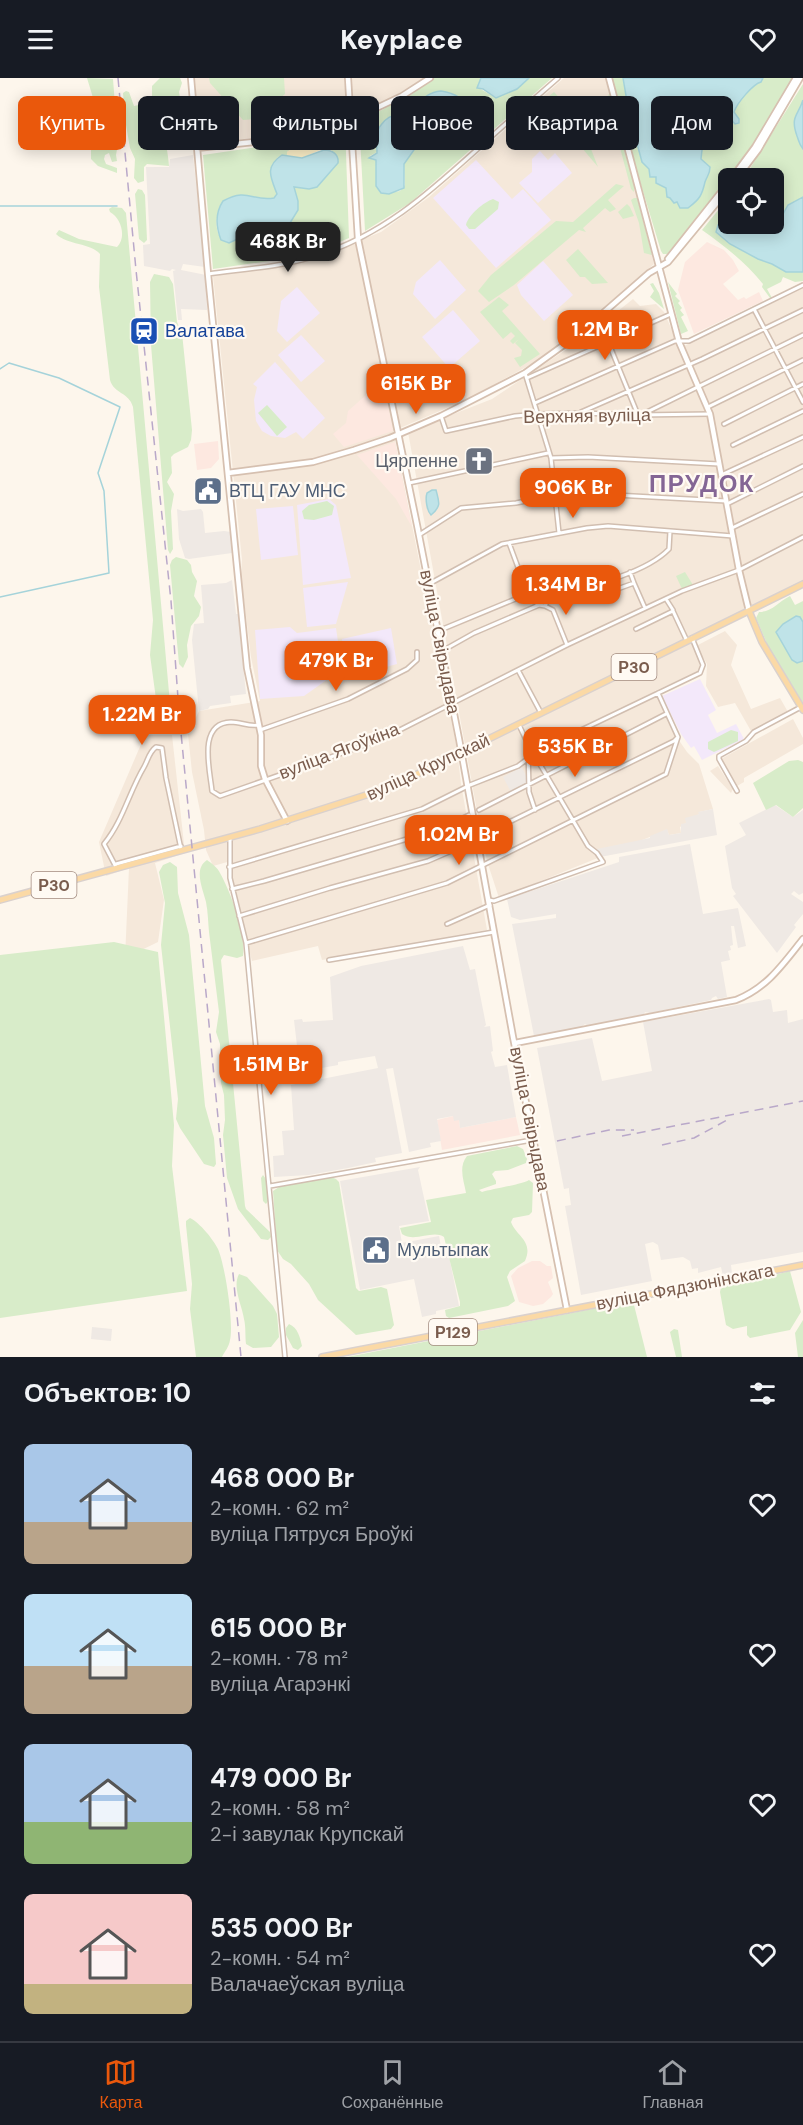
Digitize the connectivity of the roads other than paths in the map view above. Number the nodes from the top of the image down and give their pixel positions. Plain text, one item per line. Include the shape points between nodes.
1 (191, 78) edge
2 (348, 78) edge
3 (430, 78) edge
4 (558, 78) edge
5 (609, 78) edge
6 (798, 78) edge
7 (193, 96) edge
8 (349, 96) edge
9 (379, 107) edge
10 (197, 150) edge
11 (353, 150) edge
12 (739, 168) edge
13 (744, 168) edge
14 (718, 196) edge
15 (718, 202) edge
16 (358, 239) junction
17 (660, 267) junction
18 (208, 274) junction
19 (803, 285) edge
20 (753, 309) junction
21 (803, 310) edge
22 (672, 314) junction
23 (598, 317) junction
24 (765, 329) junction
25 (803, 335) edge
26 (609, 342) junction
27 (679, 342) junction
28 (775, 348) junction
29 (803, 360) edge
30 (688, 364) junction
31 (618, 367) junction
32 (785, 369) junction
33 (526, 376) junction
34 (803, 384) edge
35 (698, 386) junction
36 (795, 388) junction
37 (628, 392) junction
38 (803, 402) edge
39 (535, 403) junction
40 (708, 407) junction
41 (803, 411) edge
42 (580, 413) junction
43 (538, 414) junction
44 (710, 414) junction
45 (639, 415) junction
46 (441, 416) junction
47 (724, 424) dead end
48 (399, 434) junction
49 (803, 437) edge
50 (733, 445) dead end
51 (548, 453) junction
52 (551, 458) junction
53 (718, 464) junction
54 (803, 466) edge
55 (228, 473) junction
56 (721, 475) junction
57 (408, 483) junction
58 (803, 494) edge
59 (556, 495) junction
60 (726, 503) junction
61 (731, 529) junction
62 (670, 531) junction
63 (559, 533) junction
64 (419, 535) junction
65 (733, 536) junction
66 (803, 537) edge
67 (508, 543) junction
68 (739, 570) junction
69 (630, 572) junction
70 (634, 583) junction
71 (428, 584) junction
72 (803, 584) edge
73 (525, 595) junction
74 (666, 599) junction
75 (587, 600) dead end
76 (539, 605) junction
77 (545, 606) junction
78 (645, 608) junction
79 (673, 611) junction
80 (749, 611) junction
81 (636, 629) dead end
82 (437, 631) junction
83 (689, 639) junction
84 (567, 645) junction
85 (441, 651) junction
86 (417, 652) dead end
87 (518, 670) junction
88 (658, 693) junction
89 (452, 703) junction
90 (802, 709) edge
91 (541, 713) junction
92 (666, 714) junction
93 (519, 724) junction
94 (260, 728) junction
95 (678, 737) junction
96 (528, 744) junction
97 (461, 753) junction
98 (534, 754) junction
99 (530, 757) junction
100 (546, 775) junction
101 (265, 779) junction
102 (529, 783) junction
103 (468, 787) junction
104 (738, 791) dead end
105 (558, 797) junction
106 (479, 810) dead end
107 (535, 810) junction
108 (469, 815) dead end
109 (286, 820) junction
110 (573, 820) junction
111 (483, 835) dead end
112 (230, 837) junction
113 (474, 841) dead end
114 (181, 848) junction
115 (116, 866) junction
116 (482, 866) junction
117 (229, 867) junction
118 (232, 889) junction
119 (0, 900) edge
120 (489, 902) junction
121 (239, 916) junction
122 (447, 924) dead end
123 (494, 932) junction
124 (803, 939) edge
125 (246, 943) junction
126 (329, 960) dead end
127 (515, 1043) junction
128 (534, 1139) junction
129 (270, 1186) junction
130 (803, 1264) edge
131 (567, 1310) junction
132 (285, 1357) edge
133 (322, 1357) edge

1 - 7 main road
2 - 8 main road, вуліца Свірыдава
3 - 9 main road
4 - 16 street via 413,206
5 - 17 main road
6 - 12 main road
6 - 13 main road
10 - 18 main road
11 - 16 main road, вуліца Свірыдава
14 - 17 main road
15 - 17 main road via 678,252
16 - 18 street via 309,258
16 - 48 main road, вуліца Свірыдава
17 - 22 main road
17 - 23 main road
18 - 55 main road
19 - 20 street
20 - 24 street
20 - 27 street via 689,341
21 - 24 street
22 - 26 street
22 - 27 main road
23 - 26 street
23 - 33 main road
24 - 28 street
24 - 30 street
25 - 28 street
26 - 31 street
26 - 33 street
27 - 30 main road
27 - 31 street
28 - 32 street
28 - 35 street
29 - 32 street
30 - 35 main road
30 - 37 street
31 - 37 street
31 - 39 street
32 - 36 street
32 - 40 street
33 - 39 street
33 - 46 main road
34 - 36 street
35 - 40 main road
35 - 45 street
36 - 38 street
36 - 47 street
37 - 42 street
37 - 45 street
39 - 43 street
40 - 44 main road
41 - 50 street
42 - 43 street, Верхняя вуліца
42 - 45 street, Верхняя вуліца
43 - 46 street, Верхняя вуліца via 446,431
43 - 51 street
44 - 45 street, Верхняя вуліца
44 - 53 main road
46 - 48 main road
48 - 55 main road via 320,461
48 - 57 main road, вуліца Свірыдава
49 - 56 street
51 - 52 street
51 - 57 street
52 - 53 street
52 - 59 street
53 - 56 main road
54 - 60 street
55 - 94 main road via 248,668
56 - 60 main road
57 - 64 main road, вуліца Свірыдава
58 - 61 street
59 - 60 street
59 - 63 street
59 - 64 street via 461,508
60 - 61 main road
61 - 65 main road
62 - 63 street via 599,526
62 - 65 street
62 - 69 street via 669,549 660,558
63 - 67 street
64 - 71 main road, вуліца Свірыдава
65 - 68 main road
66 - 68 street, вуліца Ягоўкіна
67 - 71 street
67 - 73 street
68 - 74 street, вуліца Ягоўкіна
68 - 80 main road
69 - 70 street
69 - 77 street via 550,596
70 - 75 street
70 - 78 street
71 - 82 main road, вуліца Свірыдава
72 - 80 main road, вуліца Крупскай / Р30
73 - 76 street
73 - 82 street
74 - 78 street, вуліца Ягоўкіна
74 - 79 street
76 - 77 street
76 - 85 street
77 - 84 street via 553,610
78 - 84 street, вуліца Ягоўкіна
79 - 81 street
79 - 83 street
80 - 83 main road, вуліца Крупскай / Р30
80 - 90 main road via 762,642
82 - 85 main road, вуліца Свірыдава
83 - 88 street via 703,670
83 - 91 main road, вуліца Крупскай / Р30
84 - 87 street, вуліца Ягоўкіна
85 - 89 main road, вуліца Свірыдава
86 - 94 street via 417,660 407,669 348,699
87 - 89 street, вуліца Ягоўкіна
87 - 91 street
88 - 92 street
88 - 98 street
89 - 97 main road, вуліца Свірыдава
89 - 101 street, вуліца Ягоўкіна via 382,739
90 - 104 street via 757,730 719,756
91 - 93 main road, вуліца Крупскай / Р30
92 - 95 street
92 - 100 street
93 - 96 street
93 - 97 main road, вуліца Крупскай / Р30
94 - 101 main road, вуліца Ягоўкіна via 260,762
94 - 101 street, вуліца Ягоўкіна via 226,722 212,732 208,744 212,791 220,796
95 - 105 street
95 - 110 street via 666,774
96 - 98 street
96 - 99 street
97 - 103 main road, вуліца Свірыдава
97 - 109 main road, вуліца Крупскай / Р30 via 391,788
98 - 100 street
99 - 102 street
99 - 103 street
100 - 102 street
100 - 105 street
101 - 109 main road, вуліца Ягоўкіна
102 - 106 street
102 - 107 street
103 - 116 main road, вуліца Свірыдава
103 - 117 street via 423,809
105 - 107 street
105 - 110 street
107 - 111 street
108 - 118 street via 441,829
109 - 112 main road, вуліца Крупскай / Р30
110 - 116 street
110 - 120 street via 603,862
112 - 114 main road, вуліца Крупскай / Р30
112 - 117 street
113 - 121 street via 428,861
114 - 115 main road, Р30
114 - 115 street via 164,754 162,748 156,747 104,844
115 - 119 main road, Р30
116 - 120 main road, вуліца Свірыдава
116 - 125 street via 435,888
117 - 118 street
118 - 121 street
120 - 122 street
120 - 123 main road, вуліца Свірыдава
121 - 125 street
123 - 126 street
123 - 127 main road, вуліца Свірыдава
124 - 127 main road via 778,971 746,996
125 - 129 street
127 - 128 main road, вуліца Свірыдава
128 - 129 street
128 - 131 main road, вуліца Свірыдава
129 - 132 street
130 - 131 main road, вуліца Фядзюнінскага / Р129
131 - 133 main road, Р129

